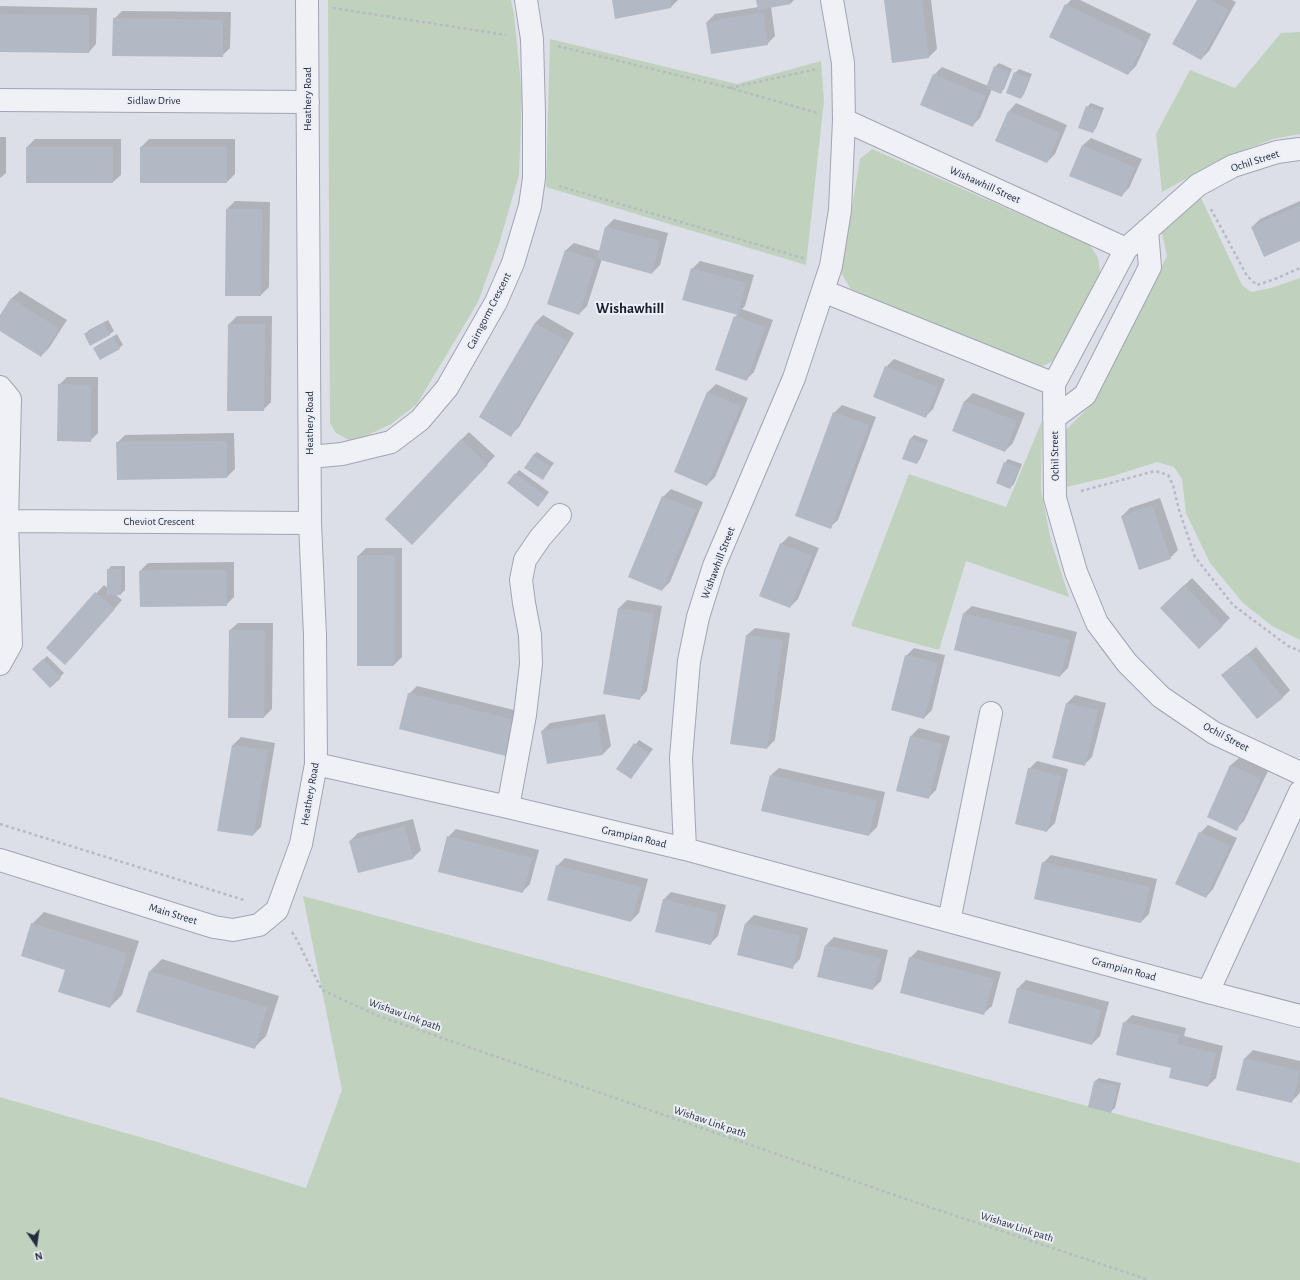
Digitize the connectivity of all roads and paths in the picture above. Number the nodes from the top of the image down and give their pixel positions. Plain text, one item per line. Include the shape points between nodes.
1 (526, 0) edge
2 (832, 0) edge
3 (307, 2) edge
4 (532, 39) junction
5 (843, 63) junction
6 (730, 88) junction
7 (0, 100) edge
8 (308, 102) junction
9 (844, 120) junction
10 (1300, 149) edge
11 (534, 178) junction
12 (1198, 185) junction
13 (1147, 230) junction
14 (1126, 249) junction
15 (831, 266) junction
16 (1300, 268) edge
17 (823, 291) junction
18 (1054, 384) junction
19 (0, 387) edge
20 (1054, 418) junction
21 (310, 457) junction
22 (1055, 498) junction
23 (560, 516) dead end
24 (7, 521) junction
25 (310, 523) junction
26 (1300, 651) edge
27 (0, 664) edge
28 (991, 713) dead end
29 (316, 764) junction
30 (1300, 773) edge
31 (1300, 792) edge
32 (508, 807) junction
33 (0, 824) edge
34 (685, 849) junction
35 (0, 860) edge
36 (277, 910) junction
37 (949, 921) junction
38 (297, 940) dead end
39 (1208, 992) junction
40 (1300, 1016) edge
41 (1149, 1280) edge

1 - 4 street, Cairngorm Crescent
2 - 5 street, Wishawhill Street
3 - 4 path
3 - 8 street, Heathery Road
4 - 6 path
4 - 11 street, Cairngorm Crescent
5 - 6 path
5 - 9 street, Wishawhill Street
6 - 9 path
7 - 8 street, Sidlaw Drive
8 - 21 street, Heathery Road
9 - 14 street, Wishawhill Street
9 - 15 street, Wishawhill Street via 840,210
10 - 12 street, Ochil Street via 1278,152 1233,166
11 - 15 path
11 - 21 street, Cairngorm Crescent via 530,206 513,263 496,302 447,388 420,420 391,442 342,454
12 - 13 street, Ochil Street
12 - 16 path via 1247,276 1257,285
13 - 14 street, Ochil Street
13 - 20 street via 1150,267 1085,395
14 - 18 street, Ochil Street
15 - 17 street, Wishawhill Street
17 - 18 street
17 - 34 street, Wishawhill Street via 794,378 714,566 698,617 689,662 681,758
18 - 20 street, Ochil Street
19 - 24 street via 10,399
20 - 22 street, Ochil Street
21 - 25 street, Heathery Road
22 - 26 path via 1155,471 1168,475 1195,556 1233,605 1288,646
22 - 30 street, Ochil Street via 1076,572 1097,623 1127,663 1161,697 1214,733
23 - 32 street via 525,560 521,580 530,635 531,664 525,715
24 - 25 street, Cheviot Crescent
24 - 27 street via 10,644
25 - 29 street, Heathery Road via 315,635
28 - 37 street
29 - 32 street, Grampian Road
29 - 36 street, Heathery Road via 301,844
31 - 39 street
32 - 34 street, Grampian Road
33 - 36 path
34 - 37 street, Grampian Road
35 - 36 street, Main Street via 220,928 233,930 259,924
37 - 39 street, Grampian Road
38 - 41 path, Wishaw Link path via 322,990 376,1015
39 - 40 street, Grampian Road

